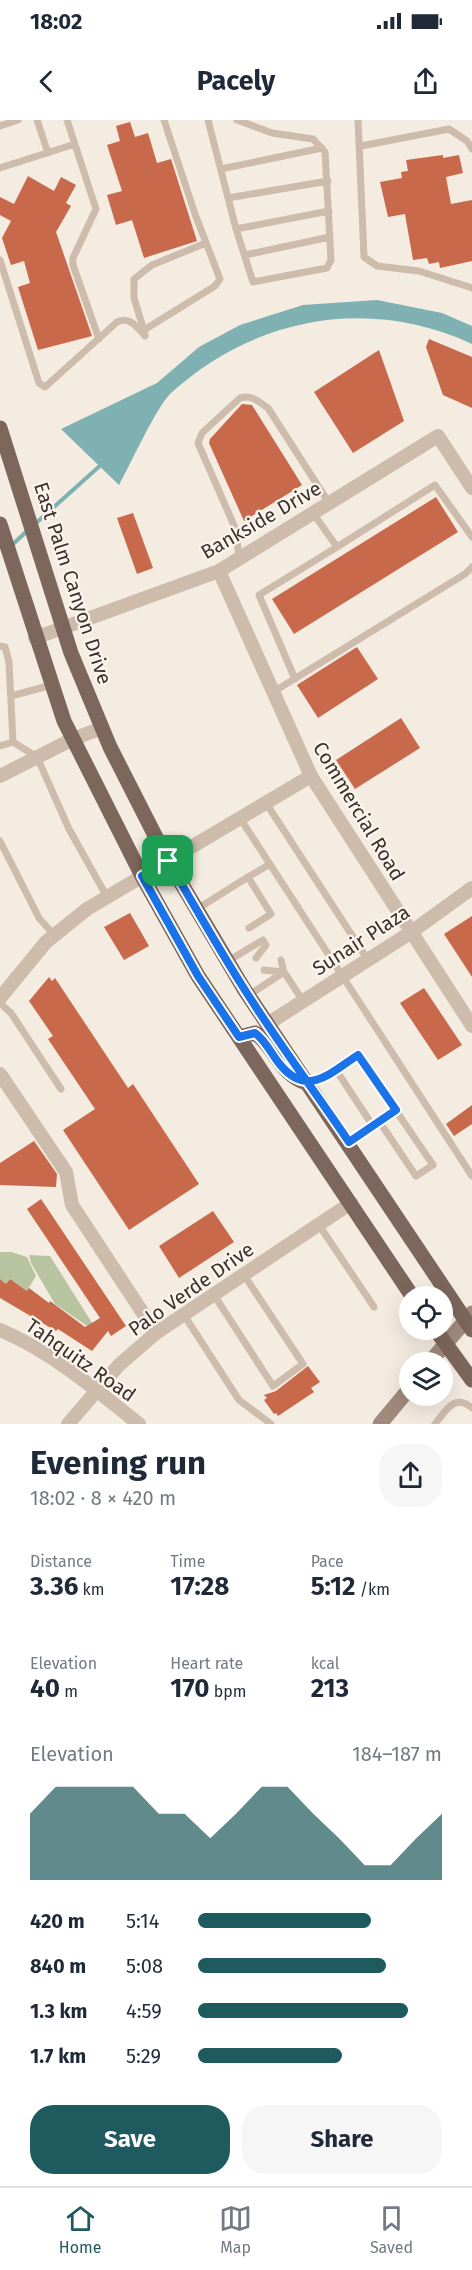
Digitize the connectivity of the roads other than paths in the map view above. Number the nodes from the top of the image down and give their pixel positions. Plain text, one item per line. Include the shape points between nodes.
1 (18, 120) edge
2 (37, 120) edge
3 (67, 120) edge
4 (164, 120) edge
5 (208, 120) edge
6 (237, 120) edge
7 (358, 120) edge
8 (0, 126) edge
9 (75, 144) junction
10 (361, 146) junction
11 (322, 148) junction
12 (472, 149) edge
13 (48, 153) junction
14 (0, 168) edge
15 (221, 169) junction
16 (328, 181) junction
17 (228, 198) junction
18 (329, 211) junction
19 (236, 229) junction
20 (330, 237) junction
21 (206, 243) junction
22 (245, 255) junction
23 (0, 260) edge
24 (472, 288) edge
25 (144, 330) junction
26 (99, 339) junction
27 (0, 428) edge
28 (472, 488) edge
29 (330, 503) junction
30 (313, 513) junction
31 (0, 524) edge
32 (472, 537) edge
33 (337, 546) junction
34 (239, 558) junction
35 (472, 567) edge
36 (219, 571) junction
37 (62, 628) junction
38 (35, 638) junction
39 (0, 646) edge
40 (295, 679) junction
41 (52, 685) junction
42 (273, 692) junction
43 (11, 696) junction
44 (102, 728) junction
45 (73, 739) junction
46 (13, 742) junction
47 (0, 746) edge
48 (37, 757) junction
49 (0, 776) edge
50 (311, 776) junction
51 (266, 803) junction
52 (240, 818) junction
53 (0, 841) edge
54 (168, 861) junction
55 (270, 864) junction
56 (142, 876) junction
57 (248, 877) junction
58 (470, 892) edge
59 (107, 897) junction
60 (197, 909) junction
61 (249, 928) dead end
62 (410, 933) junction
63 (54, 935) junction
64 (256, 958) dead end
65 (281, 960) dead end
66 (368, 960) junction
67 (228, 962) junction
68 (273, 964) dead end
69 (264, 970) dead end
70 (284, 972) junction
71 (341, 976) junction
72 (249, 995) junction
73 (0, 998) edge
74 (303, 1001) junction
75 (0, 1003) edge
76 (268, 1023) junction
77 (472, 1026) edge
78 (239, 1037) junction
79 (336, 1070) junction
80 (0, 1074) edge
81 (309, 1083) junction
82 (61, 1089) dead end
83 (396, 1110) junction
84 (376, 1124) junction
85 (349, 1142) junction
86 (472, 1176) edge
87 (351, 1203) junction
88 (319, 1225) junction
89 (244, 1275) junction
90 (405, 1286) edge
91 (214, 1295) junction
92 (374, 1307) dead end
93 (184, 1315) junction
94 (470, 1321) edge
95 (0, 1330) edge
96 (156, 1333) junction
97 (442, 1340) edge
98 (445, 1344) junction
99 (438, 1352) edge
100 (472, 1380) edge
101 (95, 1390) junction
102 (399, 1401) edge
103 (472, 1406) edge
104 (68, 1424) edge
105 (139, 1424) edge
106 (271, 1424) edge
107 (380, 1424) edge
108 (435, 1424) edge

1 - 8 lane
2 - 13 lane
3 - 9 lane
4 - 21 lane
5 - 15 lane
6 - 11 lane via 272,133 313,140
7 - 10 lane
9 - 13 lane
9 - 26 lane via 96,209 73,265
10 - 12 lane via 449,129
10 - 24 lane via 364,257 377,266 419,271
11 - 15 lane
11 - 16 lane via 327,156
13 - 14 lane
15 - 17 lane
16 - 17 lane
16 - 18 lane
17 - 19 lane
18 - 19 lane
18 - 20 lane
19 - 22 lane
20 - 22 lane
20 - 22 lane via 331,260 327,268 253,282
21 - 25 lane via 219,282
21 - 25 lane via 152,265 134,279 134,298
23 - 26 lane via 42,386 48,387
25 - 26 lane via 145,336 133,323 122,320
27 - 37 main road, East Palm Canyon Drive
28 - 29 street, Bankside Drive via 438,436
29 - 30 street, Bankside Drive
29 - 34 lane via 268,408 255,399 240,398 202,433 198,443 236,530
30 - 33 lane
30 - 34 street, Bankside Drive
31 - 38 main road
32 - 33 lane via 435,485
33 - 40 lane via 259,595
34 - 36 street, Bankside Drive
35 - 40 lane
36 - 37 street, Bankside Drive
36 - 42 street, Commercial Road
37 - 38 street, Bankside Drive
37 - 44 main road, East Palm Canyon Drive
38 - 41 main road
39 - 43 lane via 5,647 9,662
40 - 42 lane
41 - 43 lane
41 - 45 main road
42 - 50 street, Commercial Road
43 - 46 lane
44 - 45 street
44 - 54 main road, East Palm Canyon Drive
45 - 48 street
45 - 56 main road
46 - 47 lane
46 - 48 lane
48 - 49 street
48 - 59 lane via 69,829
50 - 51 street
50 - 62 street, Commercial Road
51 - 52 street
51 - 66 lane
52 - 54 street
52 - 55 lane
53 - 63 lane via 39,918
54 - 56 street
54 - 60 main road, East Palm Canyon Drive
55 - 57 lane
55 - 71 lane
56 - 59 street
56 - 78 main road via 198,976
57 - 60 lane
57 - 61 lane via 272,914
58 - 62 street, Sunair Plaza
59 - 63 street
60 - 67 main road, East Palm Canyon Drive
62 - 66 street, Sunair Plaza
62 - 77 street, Commercial Road
63 - 73 street
64 - 67 lane via 268,948 263,940
65 - 70 lane
66 - 71 street, Sunair Plaza
67 - 72 main road, East Palm Canyon Drive
68 - 70 lane
69 - 70 lane
70 - 72 lane
70 - 74 lane
71 - 74 street, Sunair Plaza
71 - 86 lane
72 - 76 main road, East Palm Canyon Drive
74 - 76 street, Sunair Plaza
75 - 82 lane via 11,1013
76 - 81 main road, East Palm Canyon Drive
78 - 81 main road via 255,1033 280,1066
78 - 87 main road
79 - 81 lane
79 - 83 lane via 358,1055
79 - 84 lane
80 - 96 street via 66,1172 72,1205
81 - 85 main road, East Palm Canyon Drive
83 - 84 lane
83 - 84 lane via 433,1165 416,1176
84 - 85 lane
85 - 94 main road, East Palm Canyon Drive
87 - 88 street, Palo Verde Drive
87 - 90 main road
88 - 89 street, Palo Verde Drive
88 - 92 lane
89 - 91 street, Palo Verde Drive
89 - 91 lane via 303,1364 273,1386
91 - 93 street, Palo Verde Drive
93 - 96 street, Palo Verde Drive
93 - 106 lane via 238,1400
94 - 98 street
95 - 101 street, Tahquitz Road via 23,1340
96 - 101 street, Palo Verde Drive
97 - 98 main road
98 - 99 street
98 - 100 main road
101 - 104 street, Palo Verde Drive
101 - 105 street, Tahquitz Road
102 - 107 street
103 - 108 lane via 462,1401 450,1404

